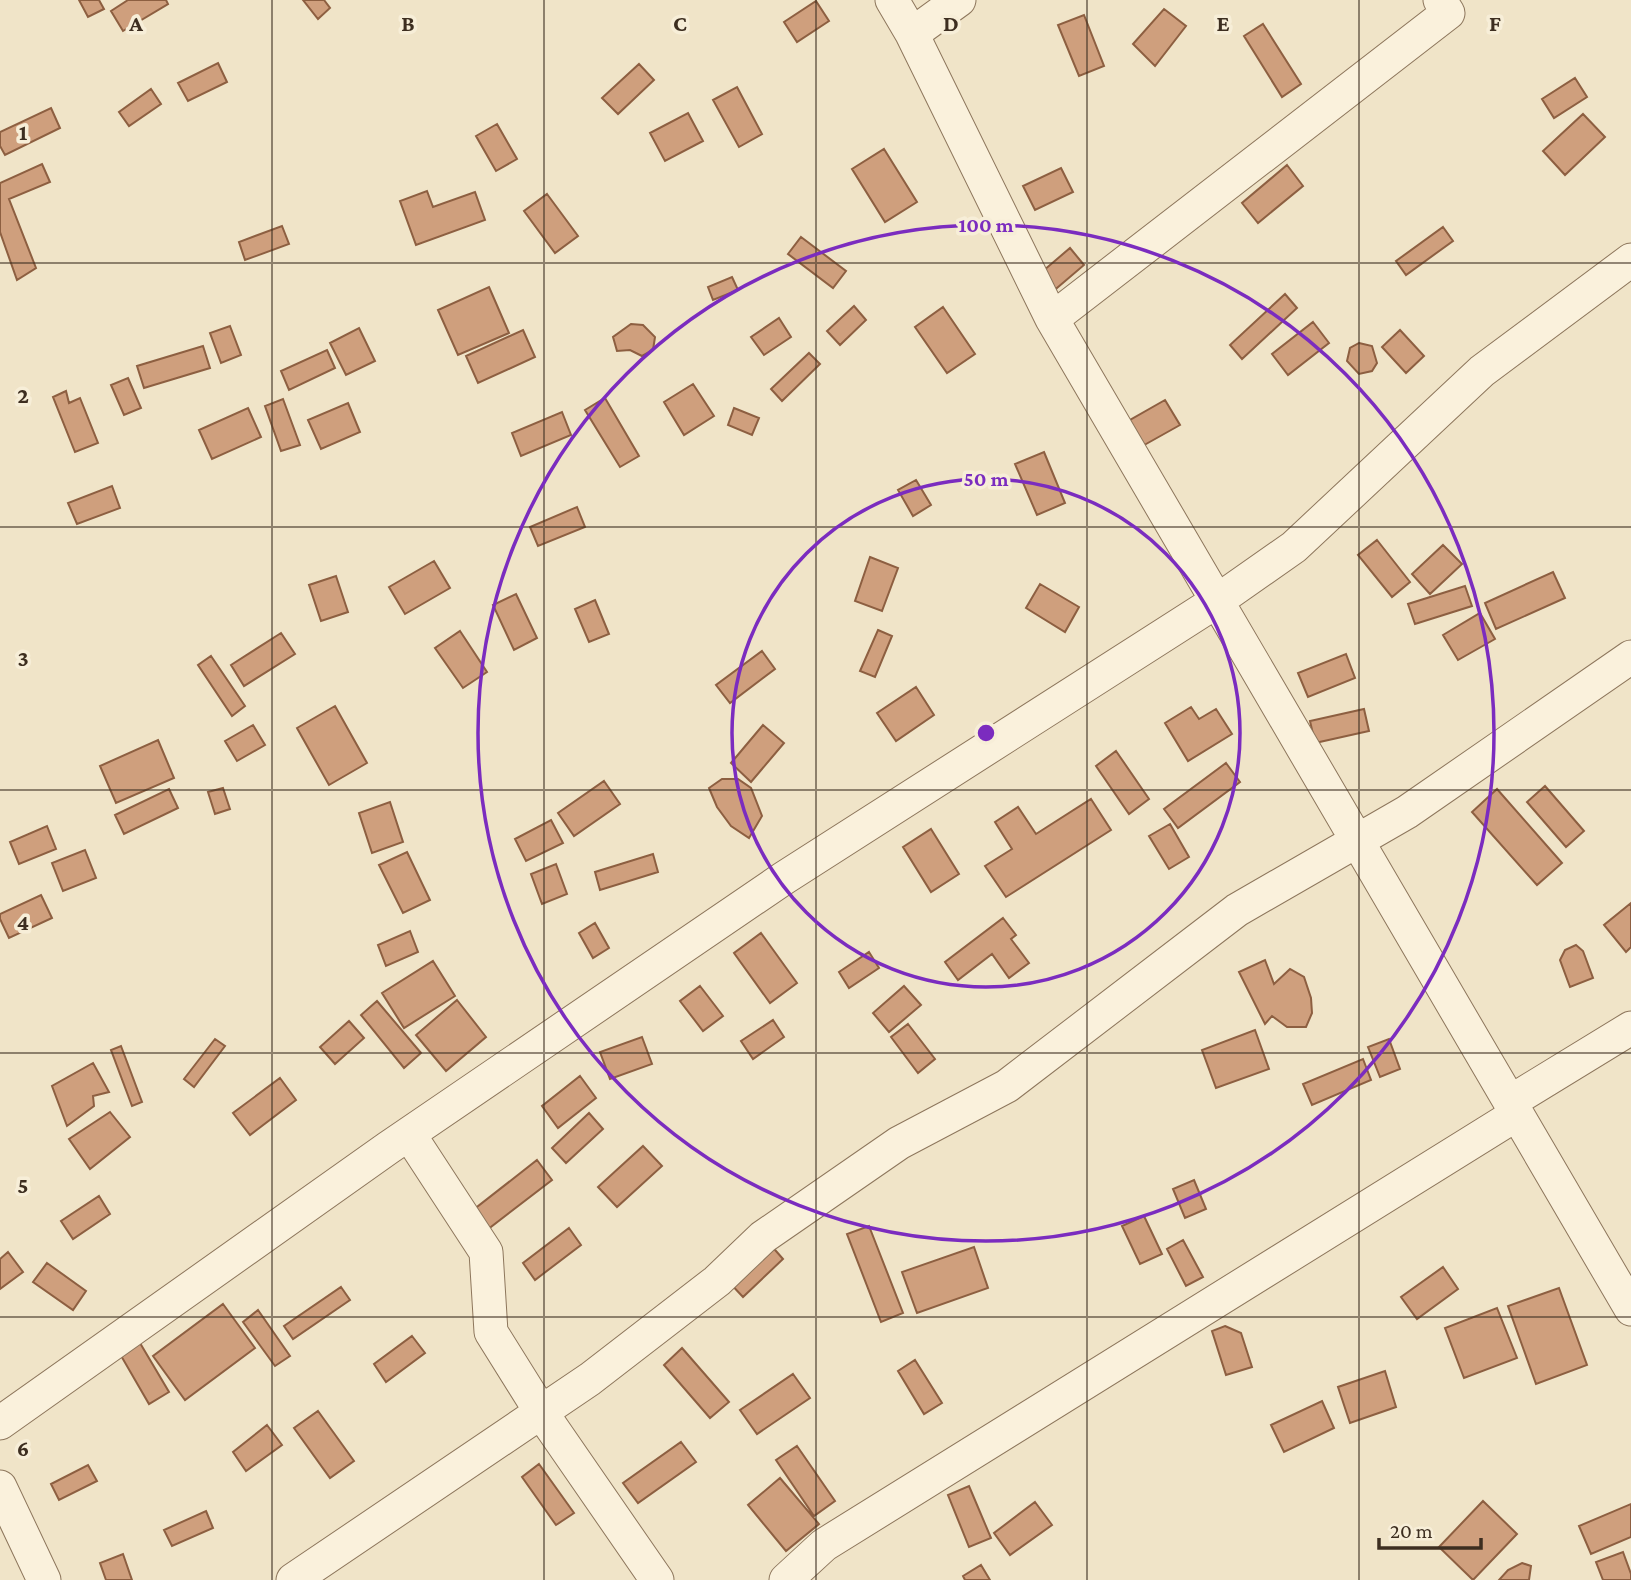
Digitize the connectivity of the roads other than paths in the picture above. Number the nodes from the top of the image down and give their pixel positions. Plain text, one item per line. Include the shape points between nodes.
1 (892, 0) edge
2 (959, 0) edge
3 (1440, 0) edge
4 (912, 34) junction
5 (1631, 260) edge
6 (1052, 319) junction
7 (1217, 601) junction
8 (1631, 657) edge
9 (1357, 840) junction
10 (1631, 1028) edge
11 (1513, 1108) junction
12 (409, 1134) junction
13 (1631, 1309) edge
14 (541, 1412) junction
15 (0, 1423) edge
16 (0, 1487) edge
17 (44, 1580) edge
18 (293, 1580) edge
19 (657, 1580) edge
20 (786, 1580) edge

1 - 4 street
2 - 4 street
3 - 6 street via 1448,13
4 - 6 street
5 - 7 street via 1482,371 1294,547
6 - 7 street
7 - 9 street
7 - 12 street via 783,878
8 - 9 street via 1408,812
9 - 11 street
9 - 14 street via 1237,910 1007,1086 899,1143 763,1237 717,1281
10 - 11 street
11 - 13 street
11 - 20 street via 824,1545
12 - 14 street via 486,1252 491,1332
12 - 15 street
14 - 18 street
14 - 19 street
16 - 17 street

